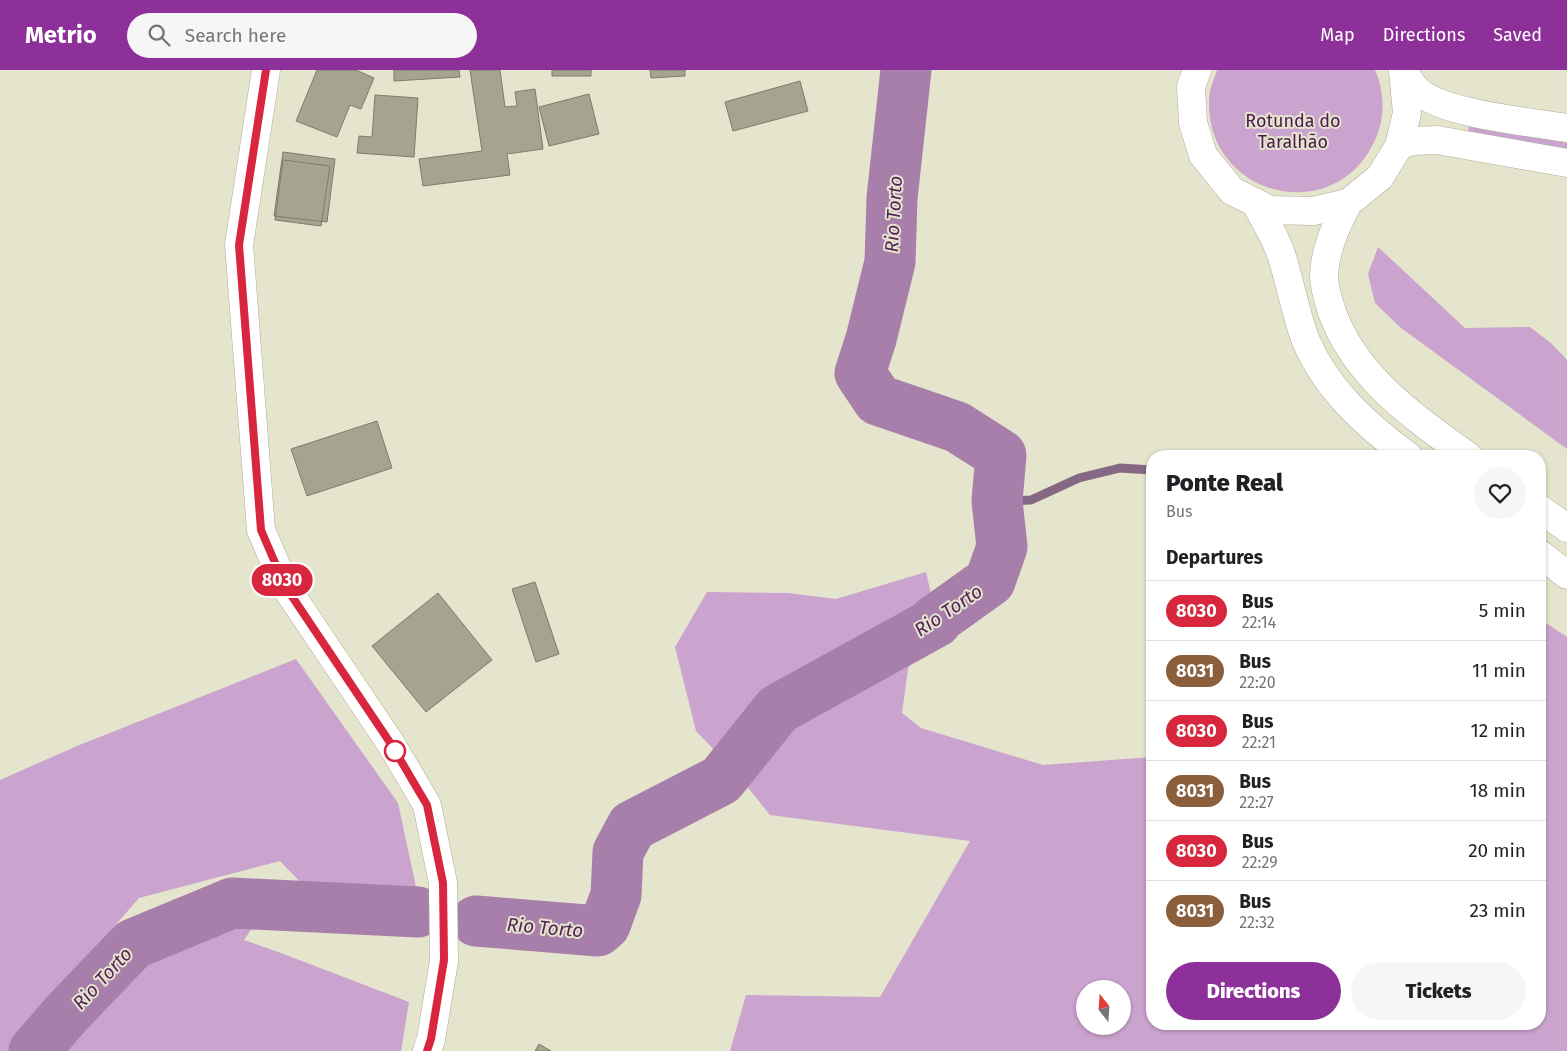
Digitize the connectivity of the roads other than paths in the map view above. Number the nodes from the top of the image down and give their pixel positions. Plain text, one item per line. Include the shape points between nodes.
1 (266, 70) edge
2 (1403, 70) edge
3 (1189, 76) edge
4 (1567, 128) edge
5 (1399, 146) junction
6 (1567, 163) edge
7 (1254, 202) junction
8 (1348, 203) junction
9 (1400, 450) edge
10 (1460, 450) edge
11 (1546, 513) edge
12 (1567, 528) edge
13 (1546, 558) edge
14 (1567, 574) edge
15 (426, 1051) edge

1 - 15 main road via 239,245 261,530 285,586 391,744 427,805 443,883 444,960 431,1039
2 - 4 main road via 1416,90 1434,101 1459,109
2 - 5 main road via 1407,113
3 - 7 main road via 1193,123 1203,155 1232,191
5 - 6 main road via 1412,141 1437,140
5 - 8 main road via 1380,177
7 - 8 main road via 1270,210 1313,211
7 - 9 main road via 1280,253 1298,314 1317,362 1336,392 1370,426
8 - 10 main road via 1337,222 1324,276 1337,324 1375,382 1410,414
11 - 12 main road
13 - 14 main road

